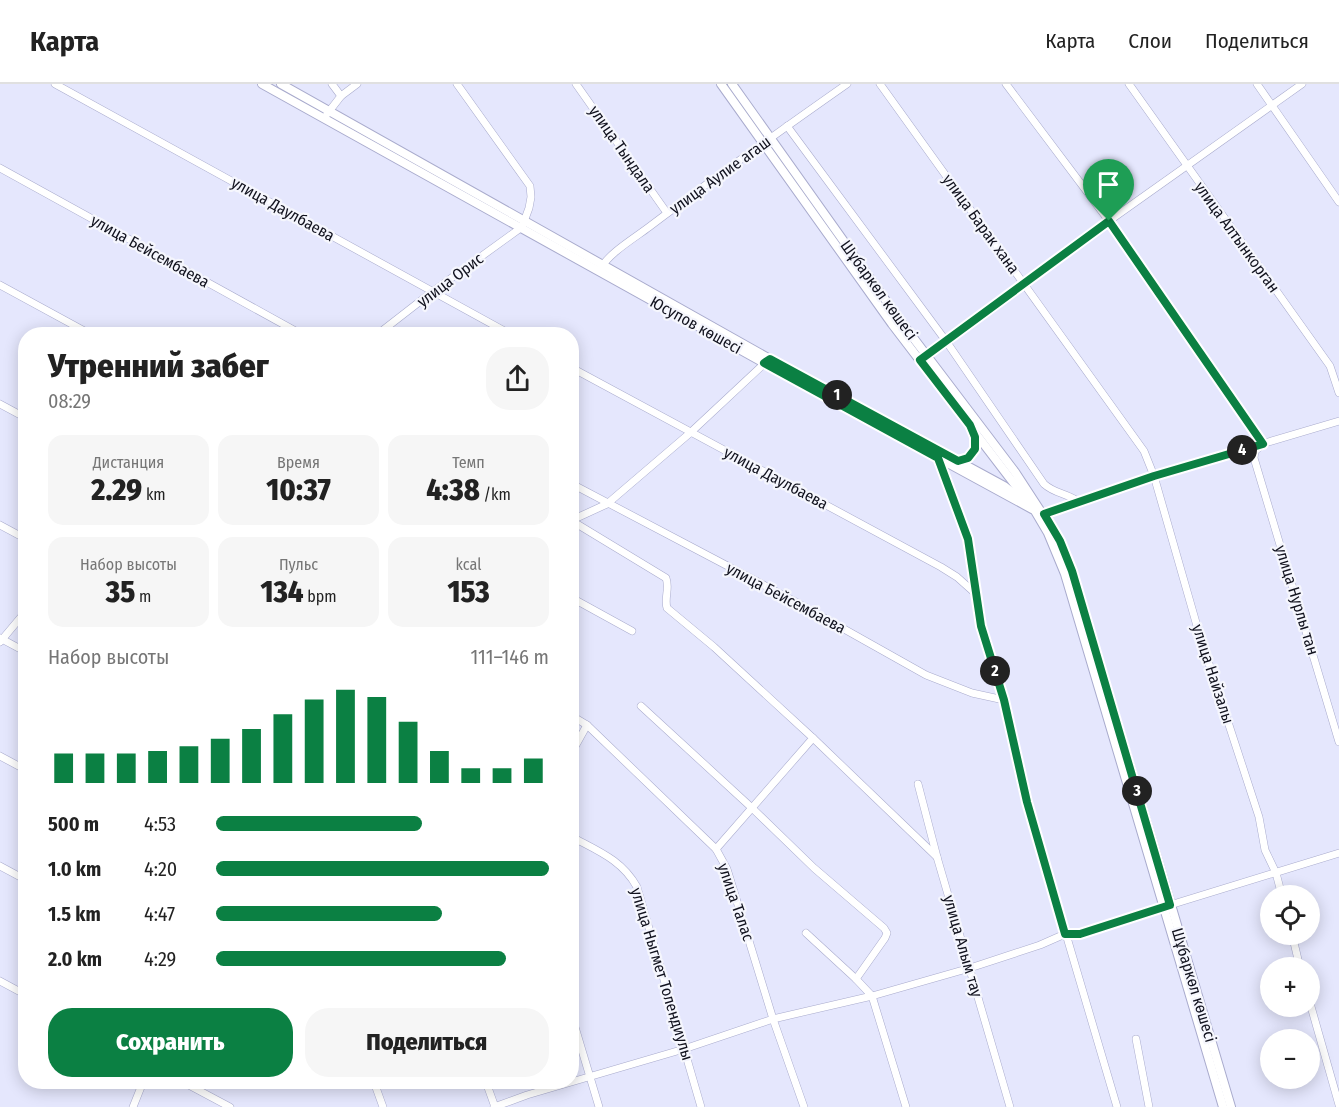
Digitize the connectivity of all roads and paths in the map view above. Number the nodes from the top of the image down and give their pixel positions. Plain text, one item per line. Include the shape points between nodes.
1 (55, 84) edge
2 (262, 84) edge
3 (280, 84) edge
4 (332, 84) edge
5 (357, 84) edge
6 (457, 84) edge
7 (576, 84) edge
8 (721, 84) edge
9 (732, 84) edge
10 (847, 84) edge
11 (880, 84) edge
12 (1006, 84) edge
13 (1129, 84) edge
14 (1257, 84) edge
15 (1302, 84) edge
16 (341, 96) junction
17 (1271, 106) junction
18 (326, 115) junction
19 (787, 126) junction
20 (767, 141) junction
21 (1186, 166) junction
22 (0, 168) edge
23 (1339, 202) edge
24 (667, 213) junction
25 (1109, 221) junction
26 (523, 224) junction
27 (601, 268) junction
28 (1023, 283) junction
29 (0, 285) edge
30 (432, 292) junction
31 (77, 327) edge
32 (288, 327) edge
33 (387, 327) edge
34 (497, 327) edge
35 (946, 341) junction
36 (923, 358) junction
37 (767, 361) junction
38 (579, 372) edge
39 (1339, 393) edge
40 (0, 404) edge
41 (18, 414) edge
42 (1339, 421) edge
43 (970, 425) junction
44 (690, 433) junction
45 (1263, 444) junction
46 (1144, 451) joint
47 (938, 458) junction
48 (958, 461) junction
49 (1154, 476) junction
50 (579, 488) edge
51 (1079, 502) junction
52 (607, 504) junction
53 (1039, 512) junction
54 (579, 517) edge
55 (579, 524) edge
56 (0, 525) edge
57 (18, 535) edge
58 (976, 594) junction
59 (579, 602) edge
60 (18, 620) edge
61 (632, 631) dead end
62 (1, 639) edge
63 (18, 648) edge
64 (1004, 700) junction
65 (641, 706) dead end
66 (579, 720) edge
67 (587, 725) junction
68 (813, 738) junction
69 (579, 739) edge
70 (1339, 742) edge
71 (0, 756) edge
72 (18, 766) edge
73 (918, 784) dead end
74 (752, 808) junction
75 (579, 841) edge
76 (716, 849) junction
77 (1339, 853) edge
78 (937, 857) junction
79 (0, 866) edge
80 (1276, 873) junction
81 (18, 876) edge
82 (1279, 885) edge
83 (1167, 906) junction
84 (806, 933) dead end
85 (1065, 934) junction
86 (970, 968) junction
87 (856, 979) junction
88 (0, 981) edge
89 (18, 991) edge
90 (872, 996) junction
91 (1314, 1017) edge
92 (773, 1019) junction
93 (1136, 1039) dead end
94 (579, 1040) edge
95 (684, 1049) junction
96 (590, 1077) junction
97 (579, 1080) edge
98 (141, 1089) edge
99 (196, 1089) edge
100 (377, 1089) edge
101 (488, 1089) edge
102 (552, 1089) edge
103 (1339, 1105) edge
104 (133, 1107) edge
105 (230, 1107) edge
106 (383, 1107) edge
107 (494, 1107) edge
108 (599, 1107) edge
109 (701, 1107) edge
110 (804, 1107) edge
111 (906, 1107) edge
112 (1010, 1107) edge
113 (1117, 1107) edge
114 (1149, 1107) edge
115 (1223, 1107) edge
116 (1231, 1107) edge

1 - 30 street, улица Даулбаева
2 - 18 street, Юсупов көшесі
3 - 18 street, Юсупов көшесі
4 - 16 street
5 - 16 street
6 - 26 street via 530,186
7 - 24 street, улица Тындала
8 - 20 street
9 - 20 street, Шұбаркөл көшесі
10 - 19 street, улица Аулие агаш
11 - 28 street, улица Барак хана
12 - 25 street
13 - 21 street, улица Алтынкорган
14 - 17 street
15 - 17 street
16 - 18 street
17 - 21 street
17 - 23 street
18 - 26 street, Юсупов көшесі
19 - 20 street, улица Аулие агаш
19 - 35 street
20 - 24 street, улица Аулие агаш
20 - 36 street, Шұбаркөл көшесі
21 - 25 street
21 - 39 street, улица Алтынкорган via 1330,366
22 - 32 street, улица Бейсембаева
24 - 27 street, улица Аулие агаш
25 - 28 street
25 - 45 street
26 - 27 street, Юсупов көшесі
26 - 30 street, улица Орис
27 - 37 street, Юсупов көшесі
28 - 35 street
28 - 46 street, улица Барак хана
29 - 31 street
30 - 33 street, улица Орис
30 - 34 street, улица Даулбаева
35 - 36 street
35 - 51 street via 1044,484
36 - 43 street, Шұбаркөл көшесі
36 - 53 street, Шұбаркөл көшесі
37 - 44 street
37 - 47 street, Юсупов көшесі
37 - 48 street, Юсупов көшесі
38 - 44 street, улица Даулбаева
40 - 41 street
42 - 45 street
43 - 48 street via 975,449 968,458
43 - 53 street, Шұбаркөл көшесі
44 - 52 street
44 - 58 street, улица Даулбаева via 941,567
45 - 49 street
45 - 70 street, улица Нурлы тан via 1254,458
46 - 49 street, улица Найзалы
47 - 53 street, Юсупов көшесі
47 - 58 street via 968,539
48 - 53 street, Юсупов көшесі via 1004,486
49 - 51 street
49 - 80 street, улица Найзалы via 1199,633 1259,817 1265,850
50 - 52 street, улица Бейсембаева
51 - 53 street
52 - 54 street
52 - 64 street, улица Бейсембаева via 926,675 972,693
53 - 83 street, Шұбаркөл көшесі via 1060,541 1072,571
55 - 68 street via 666,578 667,608
56 - 57 street
58 - 64 street via 981,626
59 - 61 street
60 - 62 street
62 - 63 street
64 - 85 street via 1027,802
65 - 74 street
66 - 67 street, улица Талас
67 - 69 street
67 - 76 street, улица Талас
68 - 74 street
68 - 78 street
71 - 72 street
73 - 78 street, улица Алым тау
74 - 76 street
74 - 87 street via 884,928 885,938
75 - 95 street, улица Ныгмет Толендиулы via 630,873
76 - 92 street, улица Талас via 727,868
77 - 80 street
78 - 86 street, улица Алым тау
79 - 81 street
80 - 82 street, улица Найзалы
80 - 83 street
83 - 85 street via 1080,934
83 - 115 street, Шұбаркөл көшесі
83 - 116 street, Шұбаркөл көшесі
84 - 87 street
85 - 86 street
85 - 113 street
86 - 90 street
86 - 112 street, улица Алым тау
87 - 90 street
88 - 89 street
90 - 92 street
90 - 111 street
91 - 103 street
92 - 95 street
92 - 110 street, улица Талас
93 - 114 street
94 - 96 street
95 - 96 street
95 - 109 street, улица Ныгмет Толендиулы
96 - 97 street
96 - 108 street
98 - 104 street
99 - 105 street
100 - 106 street
101 - 107 street
102 - 107 street

